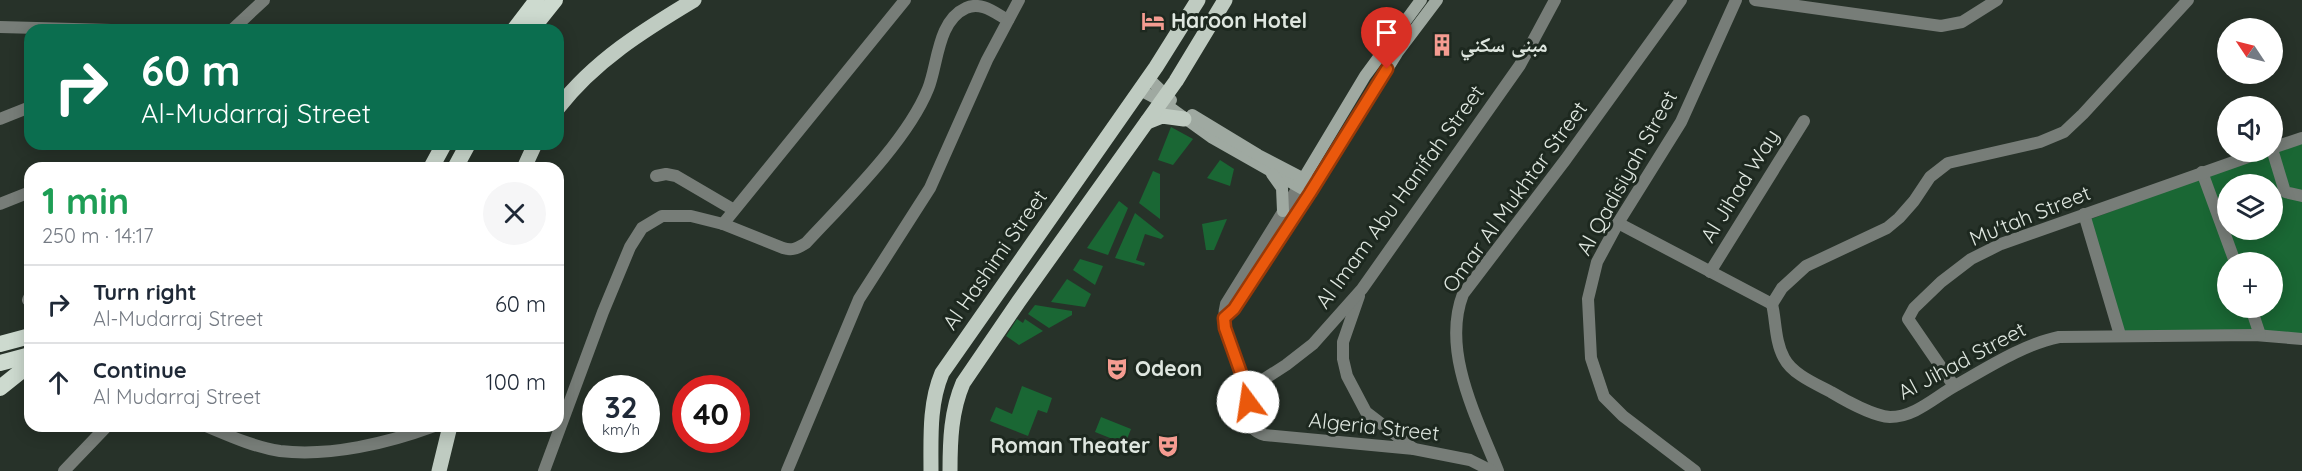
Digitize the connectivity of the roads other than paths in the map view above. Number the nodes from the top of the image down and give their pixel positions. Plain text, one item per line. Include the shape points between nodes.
1 (264, 0) edge
2 (537, 0) edge
3 (555, 0) edge
4 (694, 0) edge
5 (905, 0) edge
6 (1020, 0) edge
7 (1197, 0) edge
8 (1225, 0) edge
9 (1421, 0) edge
10 (1437, 0) edge
11 (1555, 0) edge
12 (1681, 0) edge
13 (1736, 0) edge
14 (1755, 0) edge
15 (1996, 0) edge
16 (2188, 0) edge
17 (1008, 20) junction
18 (238, 24) edge
19 (519, 24) edge
20 (536, 24) edge
21 (0, 27) edge
22 (24, 28) edge
23 (1144, 84) junction
24 (1163, 98) junction
25 (564, 101) edge
26 (24, 109) edge
27 (0, 119) edge
28 (1184, 119) junction
29 (1804, 121) dead end
30 (1147, 122) junction
31 (2302, 138) edge
32 (2283, 144) edge
33 (2232, 162) edge
34 (2276, 162) edge
35 (1269, 171) junction
36 (2202, 172) junction
37 (656, 176) dead end
38 (1301, 183) junction
39 (1313, 189) junction
40 (24, 194) edge
41 (2302, 196) edge
42 (0, 204) edge
43 (734, 210) junction
44 (1284, 211) junction
45 (2084, 214) junction
46 (1618, 223) junction
47 (723, 224) junction
48 (2231, 252) edge
49 (1710, 272) junction
50 (1362, 289) junction
51 (1772, 304) junction
52 (1224, 318) junction
53 (2254, 318) edge
54 (2120, 335) junction
55 (2260, 335) junction
56 (24, 338) edge
57 (2302, 339) edge
58 (0, 344) edge
59 (24, 357) edge
60 (0, 363) edge
61 (24, 369) edge
62 (1954, 386) junction
63 (0, 388) edge
64 (1247, 390) junction
65 (564, 417) edge
66 (101, 432) edge
67 (221, 432) edge
68 (412, 432) edge
69 (449, 432) edge
70 (558, 432) edge
71 (1414, 449) junction
72 (64, 471) edge
73 (439, 471) edge
74 (544, 471) edge
75 (787, 471) edge
76 (931, 471) edge
77 (950, 471) edge
78 (1492, 471) edge
79 (1498, 471) edge
80 (1695, 471) edge

1 - 18 street
2 - 19 highway
3 - 20 highway
4 - 25 main road via 626,42
5 - 43 street
6 - 17 street
7 - 23 main road, Al Hashimi Street
8 - 24 main road, Al Hashimi Street
9 - 38 main road via 1365,76
10 - 39 main road via 1387,69
11 - 50 street, Al Imam Abu Hanifah Street via 1520,64
12 - 79 street, Omar Al Mukhtar Street via 1463,294 1457,309 1455,341 1468,393
13 - 46 street, Al Qadisiyah Street via 1681,122
14 - 15 street via 1941,26 1962,22
16 - 51 street via 2064,132 2040,142 1948,163 1930,177 1914,201 1887,228 1806,266 1782,288
17 - 47 street via 976,5 964,8 952,21 935,55 928,88 909,123 883,159 806,243 791,250
17 - 75 street via 934,181 860,299
21 - 22 street
23 - 24 main road
23 - 76 main road, Al Hashimi Street via 942,373 932,417
24 - 28 main road
24 - 30 main road, Al Hashimi Street
24 - 38 main road
26 - 27 street
28 - 30 main road via 1162,116
28 - 35 main road
29 - 49 street, Al Jihad Way
30 - 77 main road, Al Hashimi Street via 963,383 951,434
31 - 32 street
33 - 36 street, Mu'tah Street
34 - 41 street via 2284,192
35 - 38 main road
35 - 44 main road via 1282,188
36 - 45 street, Mu'tah Street
36 - 48 street
37 - 43 street via 676,176
38 - 39 main road
38 - 44 street
39 - 52 street via 1234,309
40 - 42 street
43 - 47 street
44 - 52 street via 1226,304
45 - 54 street
45 - 62 street, Mu'tah Street via 1971,259 1914,308 1909,322
46 - 49 street
46 - 80 street, Al Qadisiyah Street via 1597,262 1588,299 1594,372 1611,406
47 - 65 street via 668,215 650,222 637,235
49 - 51 street
50 - 64 street, Al Imam Abu Hanifah Street via 1313,344
50 - 71 street via 1343,342 1347,376 1366,412
51 - 62 street, Al Jihad Street via 1779,343 1792,368 1875,413 1900,416 1926,405
52 - 64 street, Algeria Street
53 - 55 street
54 - 55 street, Al Jihad Street
54 - 62 street, Al Jihad Street via 2044,340
55 - 57 street, Al Jihad Street
56 - 58 highway
59 - 60 highway
61 - 63 highway
64 - 71 street, Algeria Street via 1251,422 1259,433
66 - 72 street
67 - 68 street via 251,444 303,452 361,446
69 - 73 main road
70 - 74 street
71 - 78 street, Algeria Street via 1470,460

